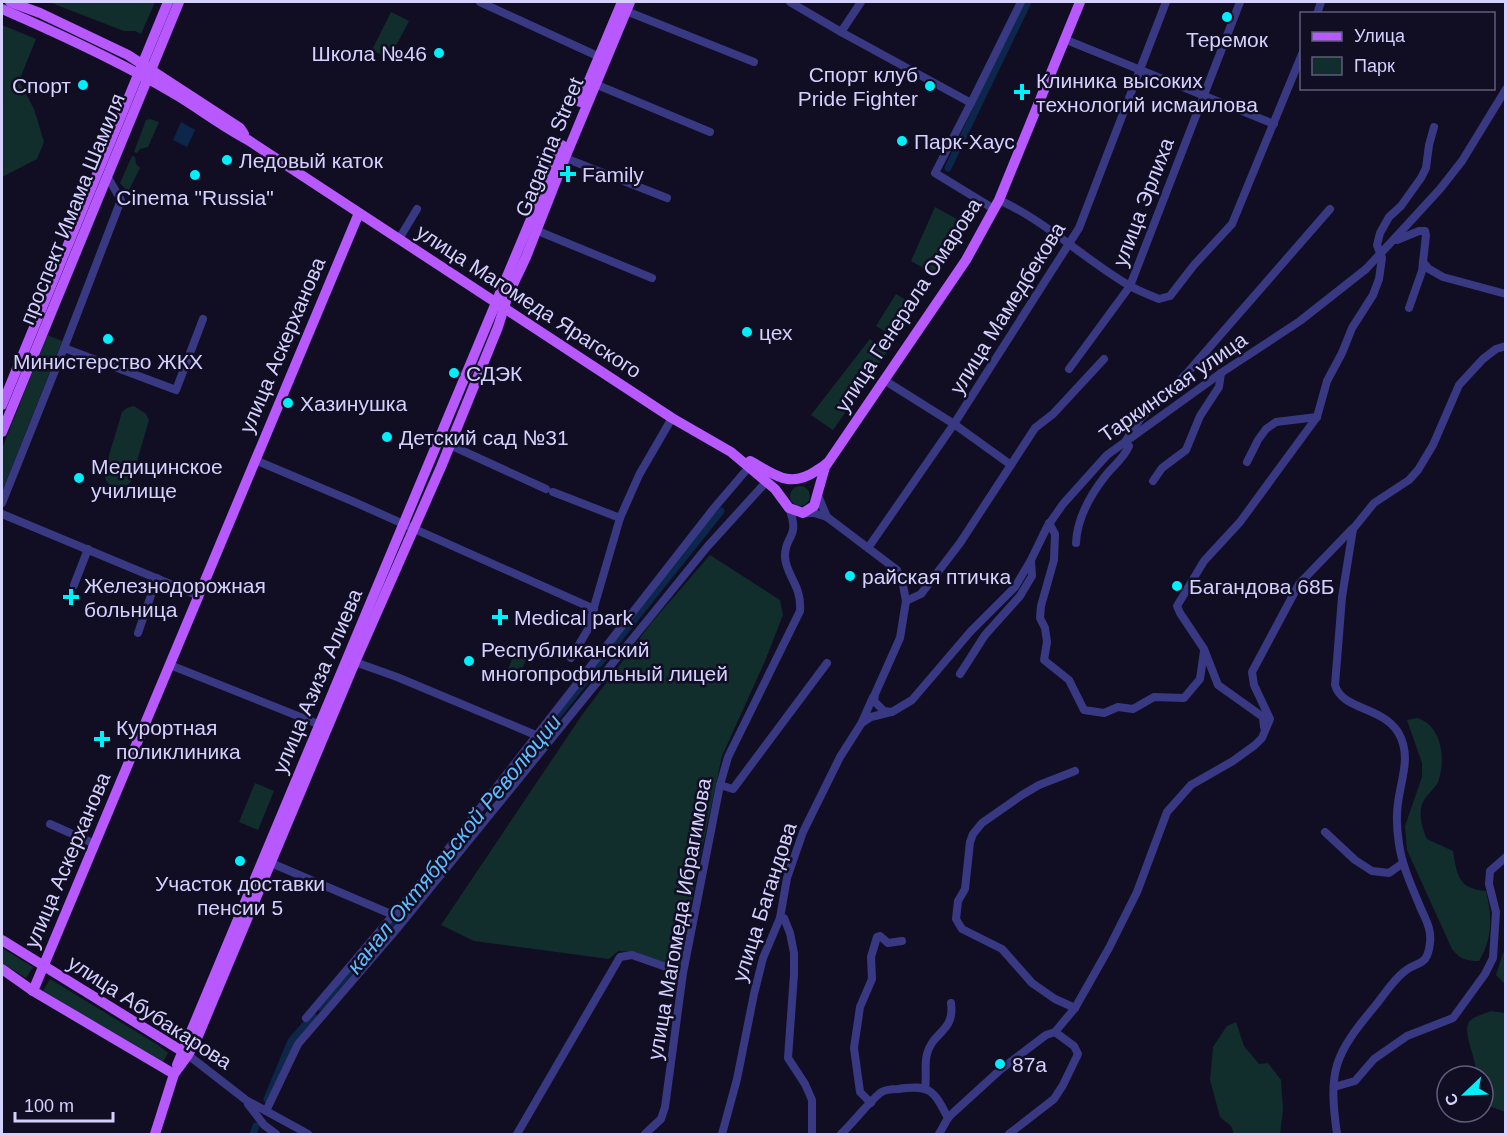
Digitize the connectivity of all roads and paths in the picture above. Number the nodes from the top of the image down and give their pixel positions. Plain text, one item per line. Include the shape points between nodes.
1 (10, 2) edge
2 (168, 2) edge
3 (179, 2) edge
4 (480, 2) edge
5 (790, 2) edge
6 (861, 2) edge
7 (1021, 2) edge
8 (1079, 2) edge
9 (1166, 2) edge
10 (1240, 2) edge
11 (626, 5) edge
12 (2, 9) edge
13 (841, 32) junction
14 (1064, 39) junction
15 (602, 58) junction
16 (1300, 59) edge
17 (754, 62) dead end
18 (1140, 71) junction
19 (145, 72) junction
20 (595, 84) junction
21 (1506, 89) edge
22 (1202, 96) junction
23 (971, 103) junction
24 (1274, 124) junction
25 (1434, 127) dead end
26 (710, 132) dead end
27 (565, 158) junction
28 (107, 176) junction
29 (667, 198) dead end
30 (996, 204) junction
31 (417, 209) dead end
32 (1330, 209) dead end
33 (359, 213) junction
34 (532, 228) junction
35 (1395, 238) junction
36 (399, 240) junction
37 (1070, 244) junction
38 (1423, 262) junction
39 (652, 278) dead end
40 (1130, 286) junction
41 (1506, 294) edge
42 (500, 304) junction
43 (1409, 308) dead end
44 (203, 319) dead end
45 (1506, 346) edge
46 (64, 348) junction
47 (1104, 359) dead end
48 (1069, 369) dead end
49 (1221, 373) junction
50 (884, 380) junction
51 (2, 405) edge
52 (1317, 417) junction
53 (672, 418) junction
54 (954, 424) junction
55 (2, 432) edge
56 (1125, 442) junction
57 (445, 443) junction
58 (731, 452) junction
59 (255, 460) junction
60 (1246, 462) dead end
61 (1011, 465) junction
62 (749, 467) junction
63 (799, 480) junction
64 (767, 481) junction
65 (1153, 481) dead end
66 (817, 492) junction
67 (2, 503) edge
68 (787, 505) junction
69 (803, 513) junction
70 (2, 514) edge
71 (827, 517) junction
72 (620, 518) junction
73 (1049, 523) junction
74 (409, 526) junction
75 (1353, 529) junction
76 (1076, 543) dead end
77 (868, 548) junction
78 (88, 549) junction
79 (1031, 560) junction
80 (157, 578) junction
81 (74, 585) dead end
82 (199, 596) junction
83 (906, 601) junction
84 (594, 609) junction
85 (138, 633) dead end
86 (1204, 649) junction
87 (570, 658) dead end
88 (355, 662) junction
89 (827, 663) dead end
90 (170, 665) junction
91 (960, 674) dead end
92 (875, 697) junction
93 (892, 712) junction
94 (861, 724) junction
95 (325, 727) junction
96 (1264, 734) junction
97 (538, 736) junction
98 (530, 746) junction
99 (539, 754) junction
100 (1076, 771) dead end
101 (720, 785) junction
102 (50, 824) dead end
103 (1325, 832) dead end
104 (95, 844) junction
105 (1506, 857) edge
106 (271, 863) junction
107 (1403, 863) junction
108 (394, 914) junction
109 (780, 918) junction
110 (404, 920) junction
111 (2, 940) edge
112 (902, 941) dead end
113 (44, 966) junction
114 (2, 969) edge
115 (683, 973) junction
116 (33, 991) junction
117 (951, 1003) dead end
118 (1075, 1008) junction
119 (306, 1018) dead end
120 (1055, 1032) junction
121 (185, 1053) junction
122 (174, 1074) junction
123 (1334, 1088) junction
124 (925, 1089) junction
125 (246, 1100) junction
126 (872, 1103) junction
127 (266, 1111) junction
128 (948, 1118) junction
129 (155, 1134) edge
130 (273, 1134) edge
131 (308, 1134) edge
132 (517, 1134) edge
133 (645, 1134) edge
134 (722, 1134) edge
135 (813, 1134) edge
136 (842, 1134) edge
137 (939, 1134) edge
138 (1009, 1134) edge
139 (1337, 1134) edge

1 - 19 main road, улица Магомеда Ярагского via 100,41
2 - 19 main road, проспект Имама Шамиля
3 - 19 main road, проспект Имама Шамиля
4 - 15 street
5 - 13 street
6 - 13 street
7 - 23 street
8 - 14 main road, улица Генерала Омарова
8 - 30 main road, улица Генерала Омарова
9 - 18 street, улица Мамедбекова
10 - 22 street, улица Эрлиха
11 - 15 main road, Gagarina Street
11 - 17 street
12 - 19 main road, улица Магомеда Ярагского
13 - 23 street
14 - 18 street
14 - 30 main road, улица Генерала Омарова
15 - 20 main road, Gagarina Street
15 - 34 main road, Gagarina Street
16 - 24 street
18 - 22 street
18 - 37 street, улица Мамедбекова
19 - 28 main road, проспект Имама Шамиля
19 - 33 main road, улица Магомеда Ярагского
19 - 51 main road, проспект Имама Шамиля
20 - 26 street
20 - 27 main road, Gagarina Street
21 - 35 street, Таркинская улица via 1462,161
22 - 24 street
22 - 40 street, улица Эрлиха
23 - 30 street via 935,173
24 - 40 street via 1232,224 1170,296 1159,299
25 - 52 street via 1421,178 1380,233 1379,279 1327,381
27 - 29 street
27 - 34 main road, Gagarina Street
28 - 46 street via 121,200
28 - 55 main road, проспект Имама Шамиля
30 - 37 street via 1010,205
30 - 50 main road, улица Генерала Омарова via 966,260
31 - 36 street
32 - 56 street via 1188,372 1140,419
33 - 36 main road, улица Магомеда Ярагского
33 - 59 main road, улица Аскерханова
34 - 39 street
34 - 42 main road, Gagarina Street
35 - 38 street via 1425,231
35 - 49 street, Таркинская улица, bridge via 1366,268 1300,321
36 - 42 main road, улица Магомеда Ярагского
37 - 40 street
37 - 54 street, улица Мамедбекова
38 - 41 street via 1443,277
38 - 43 street
40 - 48 street, улица Эрлиха
42 - 53 main road, улица Магомеда Ярагского
42 - 57 main road, улица Азиза Алиева
42 - 57 main road, улица Азиза Алиева via 477,378
44 - 46 street via 176,390
45 - 75 street via 1483,358 1459,385 1433,446 1418,470 1374,503
46 - 67 street
47 - 61 street via 1035,428
49 - 56 street, Таркинская улица
49 - 65 street via 1219,387 1200,416 1186,450 1161,468
50 - 54 street
50 - 63 main road, улица Генерала Омарова via 825,466
50 - 66 main road, улица Генерала Омарова via 825,467
52 - 60 street via 1276,422 1266,429
52 - 86 street via 1240,522 1204,561 1178,606
53 - 58 main road, улица Магомеда Ярагского
53 - 72 street
54 - 61 street
54 - 77 street, улица Мамедбекова
56 - 73 street, Таркинская улица via 1107,455
56 - 76 street via 1129,446 1126,454 1106,475 1083,512
57 - 72 street
57 - 74 main road, улица Азиза Алиева
57 - 74 main road, улица Азиза Алиева via 441,467
58 - 62 main road, улица Магомеда Ярагского
58 - 63 main road via 780,477
59 - 74 street
59 - 82 main road, улица Аскерханова
61 - 83 street via 921,594
62 - 64 main road, улица Магомеда Ярагского
62 - 97 street
63 - 66 main road via 810,482
63 - 68 main road via 786,488
64 - 68 main road, улица Магомеда Ярагского
64 - 99 street via 707,547
66 - 69 main road via 814,506
66 - 71 street
68 - 69 main road
68 - 101 street, улица Магомеда Ибрагимова via 795,527 785,560 799,592 800,610 728,757
69 - 71 street
70 - 78 street
71 - 77 street
72 - 84 street
73 - 79 street, Таркинская улица
73 - 86 street via 1055,534 1054,560 1041,606 1047,642 1044,660 1069,680 1084,710 1104,713 1118,707 1133,709 1154,697 1184,698 1200,679
74 - 84 street
74 - 88 main road, улица Азиза Алиева
74 - 95 main road, улица Азиза Алиева
75 - 96 street via 1299,584 1252,672 1270,719
75 - 107 street via 1342,597 1335,685 1345,700 1384,717 1401,739 1406,760 1397,814
77 - 83 street via 897,570
78 - 80 street
78 - 81 street
79 - 91 street via 1032,576 1026,586 985,635
79 - 93 street, Таркинская улица via 1015,587 912,700
80 - 82 street
80 - 85 street
82 - 90 main road, улица Аскерханова
83 - 92 street via 900,638
84 - 87 street via 587,631
86 - 96 street via 1218,685 1263,717
88 - 95 main road, улица Азиза Алиева
88 - 97 street
89 - 101 street via 733,789
90 - 95 street
90 - 104 main road, улица Аскерханова
92 - 93 street via 884,711
92 - 94 street, улица Багандова
93 - 94 street, Таркинская улица
94 - 109 street, улица Багандова via 803,832 787,878
95 - 106 main road, улица Азиза Алиева
95 - 121 main road, улица Азиза Алиева
96 - 118 street via 1246,753 1191,785 1167,812 1137,892
97 - 98 street
98 - 99 street
98 - 108 street
99 - 110 street
100 - 118 street via 1022,795 982,823 973,834 956,919 962,929 1002,949 1032,983
101 - 115 street, улица Магомеда Ибрагимова
102 - 104 street
103 - 107 street via 1372,872 1389,873
104 - 113 main road, улица Аскерханова
105 - 123 street via 1490,871 1496,912 1493,958 1453,1018 1407,1036 1374,1059 1355,1081
106 - 108 street
106 - 121 main road, улица Азиза Алиева via 198,1036
107 - 123 street via 1430,928 1428,953 1421,963 1402,973 1349,1037 1338,1060
108 - 110 street
108 - 119 street
109 - 134 street, улица Багандова via 758,976
109 - 135 street via 784,918 794,953 788,1058 812,1100
110 - 127 street via 298,1044
111 - 113 main road, улица Абубакарова
112 - 126 street via 888,943 877,937 872,979 857,1020 854,1048 858,1083 860,1092
113 - 116 main road, улица Аскерханова
113 - 121 main road, улица Абубакарова
114 - 116 main road, улица Абубакарова
115 - 132 street via 632,955 620,957
115 - 133 street, улица Магомеда Ибрагимова via 665,1107 661,1119
116 - 122 main road, улица Абубакарова
117 - 124 street via 951,1021 927,1054
118 - 120 street
120 - 128 street via 1000,1070
120 - 138 street via 1074,1046 1078,1054 1054,1100
121 - 122 main road
121 - 125 street, улица Абубакарова
122 - 129 main road
123 - 139 street
124 - 126 street via 881,1092
124 - 128 street via 938,1098
125 - 127 street, улица Абубакарова
125 - 130 street
126 - 136 street
127 - 131 street, улица Абубакарова
128 - 137 street

